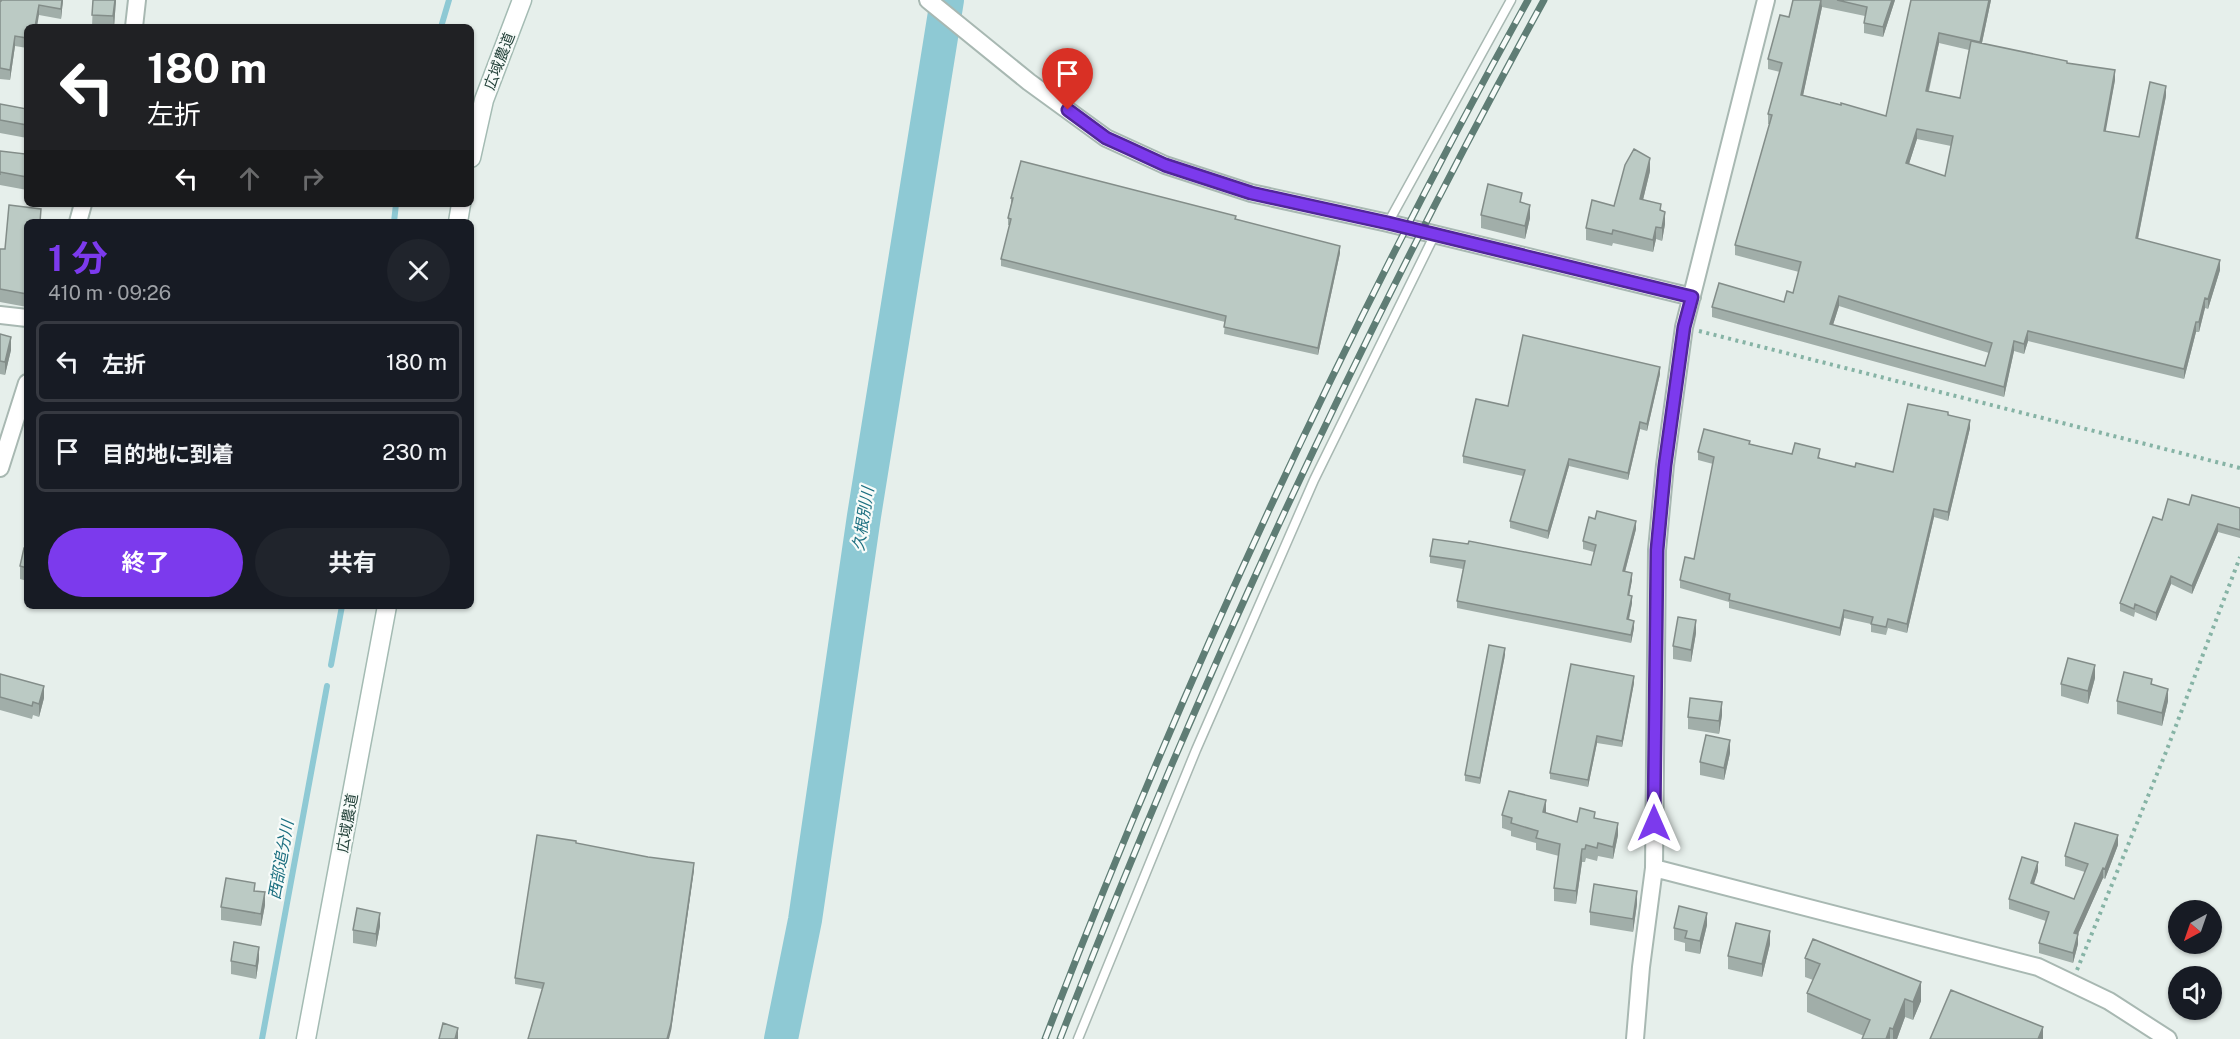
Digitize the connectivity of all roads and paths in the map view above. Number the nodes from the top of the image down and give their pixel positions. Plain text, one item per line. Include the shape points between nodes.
1 (137, 0) edge
2 (522, 0) edge
3 (928, 0) edge
4 (1511, 0) edge
5 (1766, 0) edge
6 (135, 24) edge
7 (474, 145) edge
8 (1388, 223) junction
9 (1435, 234) junction
10 (1692, 297) junction
11 (0, 315) edge
12 (24, 318) edge
13 (1684, 327) junction
14 (24, 392) edge
15 (0, 468) edge
16 (2240, 468) edge
17 (2240, 557) edge
18 (386, 609) edge
19 (1654, 868) junction
20 (2072, 982) junction
21 (306, 1039) edge
22 (1078, 1039) edge
23 (1635, 1039) edge
24 (2168, 1039) edge

1 - 6 street
2 - 7 street, 広域農道 via 484,100
3 - 8 street via 1106,138 1165,165 1251,193
4 - 8 lane
5 - 10 street
8 - 9 street
9 - 10 street
9 - 22 lane via 1309,491 1196,750
10 - 13 street
11 - 12 street
13 - 16 path
13 - 19 street via 1657,550
14 - 15 street
17 - 20 path
18 - 21 street, 広域農道
19 - 20 street via 2027,964
19 - 23 street
20 - 24 street

